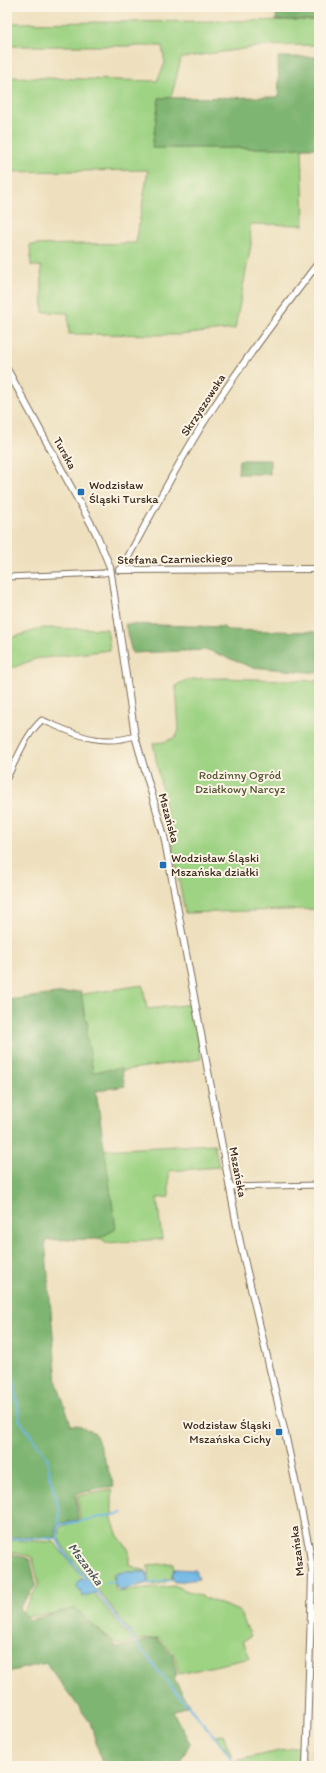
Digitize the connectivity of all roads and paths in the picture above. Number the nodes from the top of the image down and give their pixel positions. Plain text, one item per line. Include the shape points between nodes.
1 (319, 262) edge
2 (7, 369) edge
3 (319, 569) edge
4 (121, 570) junction
5 (111, 571) junction
6 (7, 577) edge
7 (113, 585) joint
8 (135, 736) junction
9 (7, 778) edge
10 (319, 1185) edge
11 (229, 1187) junction
12 (306, 1766) edge

1 - 4 street, Skrzyszowska via 278,316 205,422
2 - 5 street, Turska via 92,526
3 - 4 street, Stefana Czarnieckiego
4 - 5 street, Stefana Czarnieckiego
5 - 6 street, Stefana Czarnieckiego
5 - 7 street, Turska
7 - 8 street, Mszańska
8 - 9 street via 104,741 82,736 42,720 31,734
8 - 11 street, Mszańska via 164,836
10 - 11 street
11 - 12 street, Mszańska via 309,1547 312,1605

